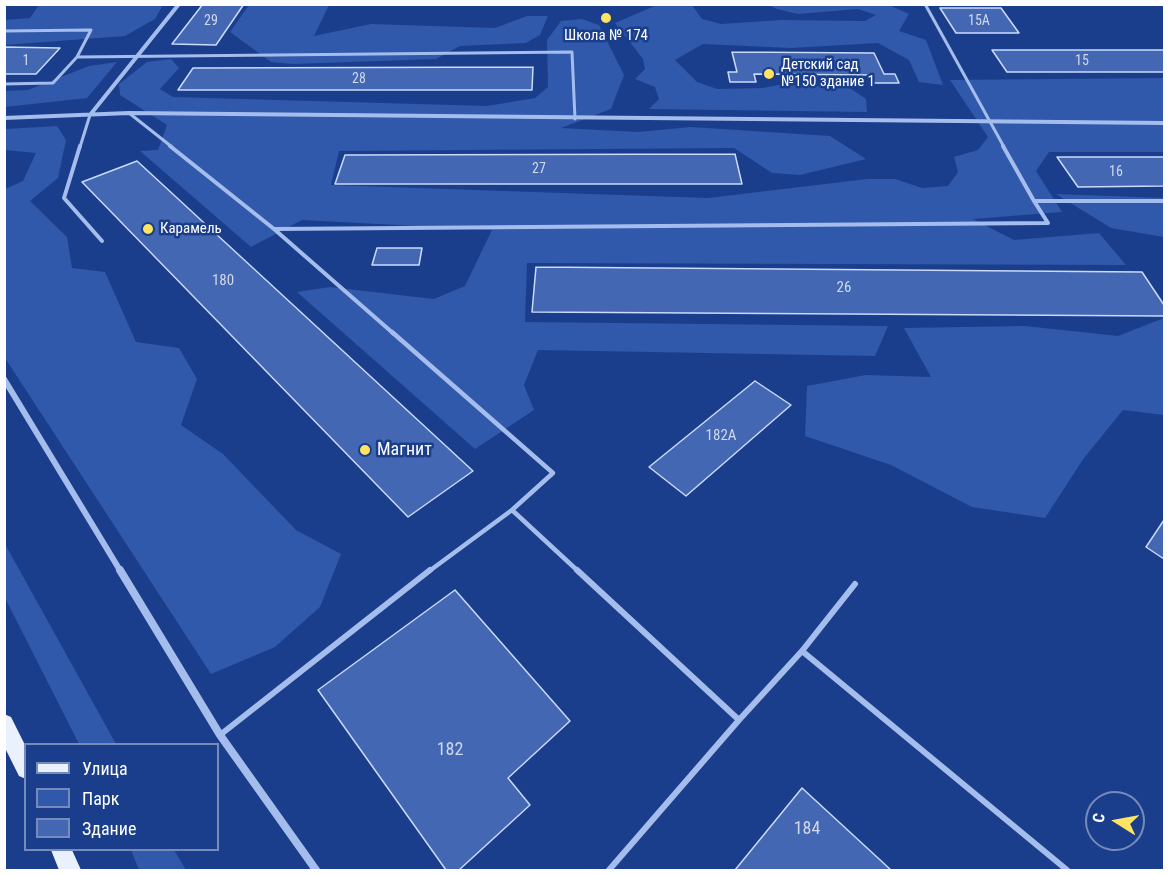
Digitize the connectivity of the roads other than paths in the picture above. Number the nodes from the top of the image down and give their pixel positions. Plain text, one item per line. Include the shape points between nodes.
1 (180, 4) edge
2 (925, 4) edge
3 (4, 31) edge
4 (138, 56) junction
5 (77, 57) junction
6 (4, 84) edge
7 (129, 113) junction
8 (90, 115) junction
9 (4, 118) edge
10 (575, 119) junction
11 (992, 123) junction
12 (1164, 123) edge
13 (1034, 201) junction
14 (1164, 201) edge
15 (274, 229) junction
16 (102, 241) dead end
17 (4, 379) edge
18 (512, 510) junction
19 (855, 584) dead end
20 (802, 651) junction
21 (739, 720) junction
22 (4, 724) edge
23 (220, 735) junction
24 (24, 765) edge
25 (63, 851) edge
26 (70, 870) edge
27 (316, 870) edge
28 (609, 870) edge
29 (1067, 870) edge

1 - 4 street
2 - 11 lane
3 - 5 lane via 92,30
4 - 5 lane
4 - 8 street
4 - 10 lane via 572,52
5 - 6 lane via 53,82
7 - 8 street
7 - 10 street
7 - 15 lane
8 - 9 street
8 - 16 lane via 64,198
10 - 11 street
11 - 12 street
11 - 13 lane
13 - 14 lane
13 - 15 lane via 1048,223
15 - 18 lane via 553,473
17 - 23 street
18 - 21 lane
18 - 23 lane
19 - 20 lane
20 - 21 lane
20 - 29 lane
21 - 28 lane
22 - 24 main road
23 - 27 street
25 - 26 main road

